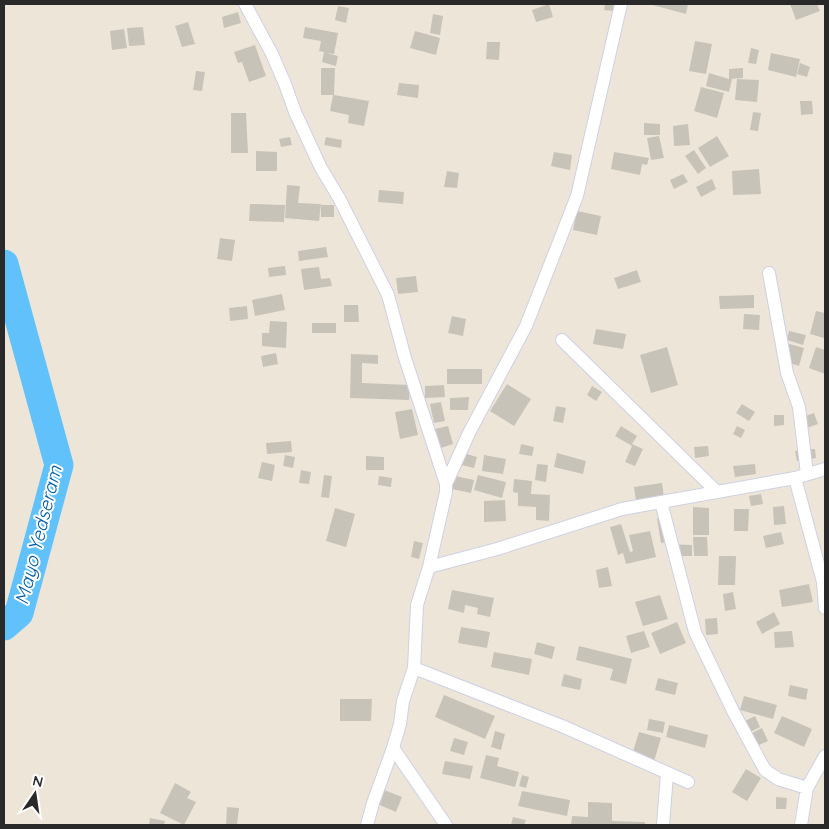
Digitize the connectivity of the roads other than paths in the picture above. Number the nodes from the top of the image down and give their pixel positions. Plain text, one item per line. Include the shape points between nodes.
1 (246, 4) edge
2 (621, 4) edge
3 (769, 273) dead end
4 (562, 340) dead end
5 (825, 469) edge
6 (801, 476) junction
7 (446, 484) junction
8 (717, 492) junction
9 (661, 502) junction
10 (429, 567) junction
11 (825, 608) edge
12 (414, 668) junction
13 (393, 748) junction
14 (825, 756) edge
15 (667, 774) junction
16 (688, 782) dead end
17 (807, 788) junction
18 (367, 825) edge
19 (446, 825) edge
20 (664, 825) edge
21 (801, 825) edge

1 - 7 street via 272,54 321,168 388,295
2 - 7 street via 578,196 526,326 469,433
3 - 6 street via 787,373 799,407
4 - 8 street
5 - 6 street
6 - 8 street
6 - 11 street via 823,582
7 - 10 street
8 - 9 street
9 - 10 street via 622,508 497,549
9 - 17 street via 695,632 733,711 765,770 778,779
10 - 12 street via 417,605
12 - 13 street
12 - 15 street via 562,726
13 - 18 street
13 - 19 street
14 - 17 street
15 - 16 street
15 - 20 street
17 - 21 street

